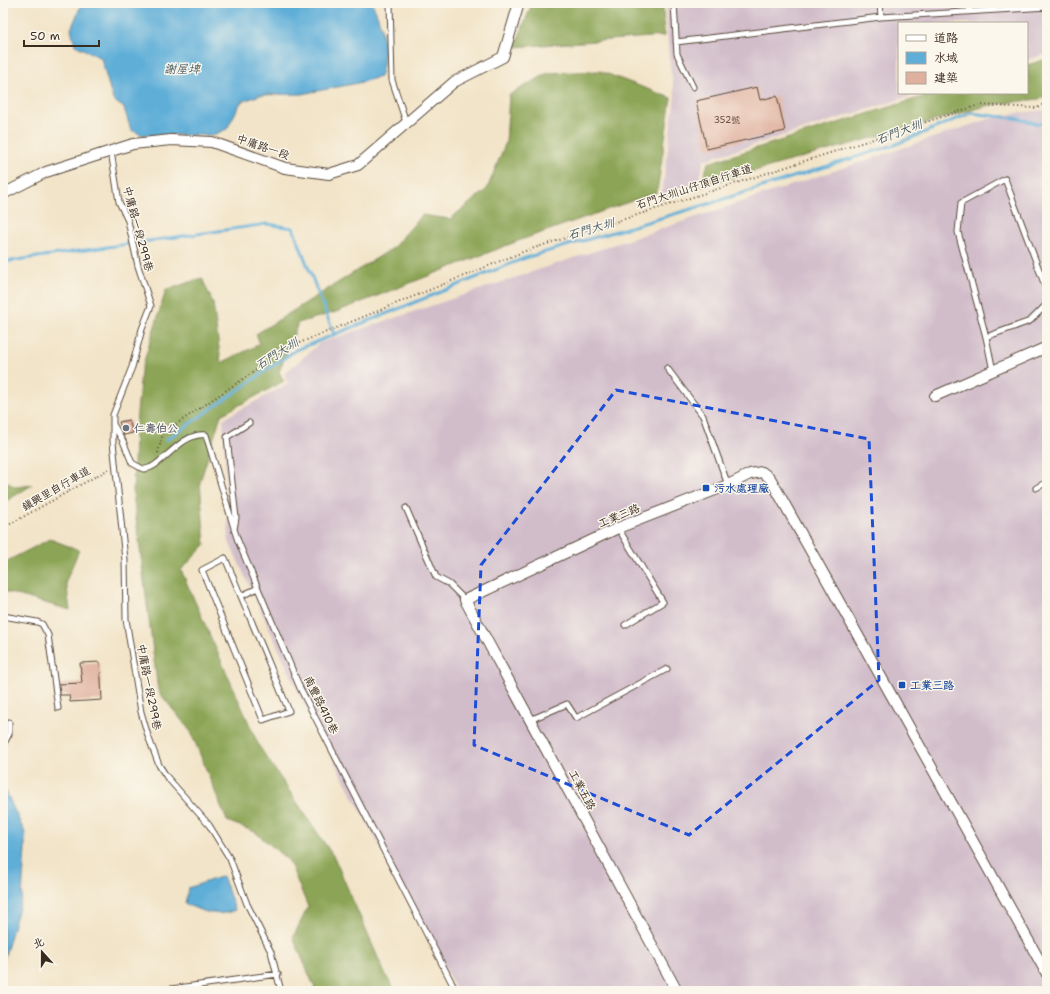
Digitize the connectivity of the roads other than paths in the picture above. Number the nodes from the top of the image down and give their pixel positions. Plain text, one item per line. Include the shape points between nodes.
1 (390, 3) edge
2 (520, 3) edge
3 (674, 3) edge
4 (880, 3) edge
5 (969, 3) edge
6 (1047, 7) edge
7 (970, 12) junction
8 (881, 17) junction
9 (676, 42) junction
10 (694, 87) dead end
11 (406, 122) junction
12 (110, 152) junction
13 (3, 194) edge
14 (1047, 291) edge
15 (1047, 304) edge
16 (986, 337) junction
17 (1047, 347) edge
18 (667, 368) dead end
19 (993, 371) junction
20 (935, 396) dead end
21 (112, 423) junction
22 (249, 424) dead end
23 (1047, 482) edge
24 (728, 485) junction
25 (1036, 488) dead end
26 (406, 508) dead end
27 (618, 528) junction
28 (234, 529) junction
29 (258, 588) junction
30 (241, 596) junction
31 (465, 600) junction
32 (3, 616) edge
33 (625, 625) dead end
34 (667, 669) dead end
35 (58, 708) dead end
36 (530, 720) junction
37 (9, 722) dead end
38 (3, 745) edge
39 (278, 974) junction
40 (1047, 974) edge
41 (157, 991) edge
42 (281, 991) edge
43 (456, 991) edge
44 (677, 991) edge

1 - 11 lane via 392,80
2 - 11 street, 中庸路一段 via 503,57 454,82
3 - 9 lane
4 - 8 lane
5 - 7 lane
6 - 7 lane
7 - 8 lane
8 - 9 lane
9 - 10 lane via 677,54
11 - 12 street, 中庸路一段 via 358,165 329,174 285,168 212,142 171,140 133,144
12 - 13 street, 中庸路一段 via 46,172
12 - 21 lane, 中庸路一段299巷 via 119,202 128,221 133,248 151,306
14 - 16 lane via 1005,179 961,203 958,232
15 - 16 lane via 1030,322
16 - 19 lane
17 - 19 street
18 - 24 lane via 703,416
19 - 20 street
21 - 28 lane via 132,463 146,470 183,442 206,435
21 - 39 lane, 中庸路一段299巷 via 125,560 126,619 141,712 148,736 159,766 209,825 230,859 250,911 271,952
22 - 28 lane, 南豐路410巷 via 227,437 236,518
23 - 25 lane
24 - 27 street, 工業三路
24 - 40 street, 工業三路 via 750,474 762,472 770,478
26 - 31 lane via 436,578 449,584
27 - 31 street, 工業三路
27 - 33 lane via 663,602
28 - 29 lane, 南豐路410巷
29 - 30 lane
29 - 43 lane, 南豐路410巷 via 300,688
30 - 30 lane via 289,711 263,720 202,570 225,558
31 - 36 street, 工業五路
32 - 35 lane via 38,622 45,628
34 - 36 lane via 576,718 567,704
36 - 44 street, 工業五路
37 - 38 lane via 9,734
39 - 41 lane
39 - 42 lane, 中庸路一段299巷

